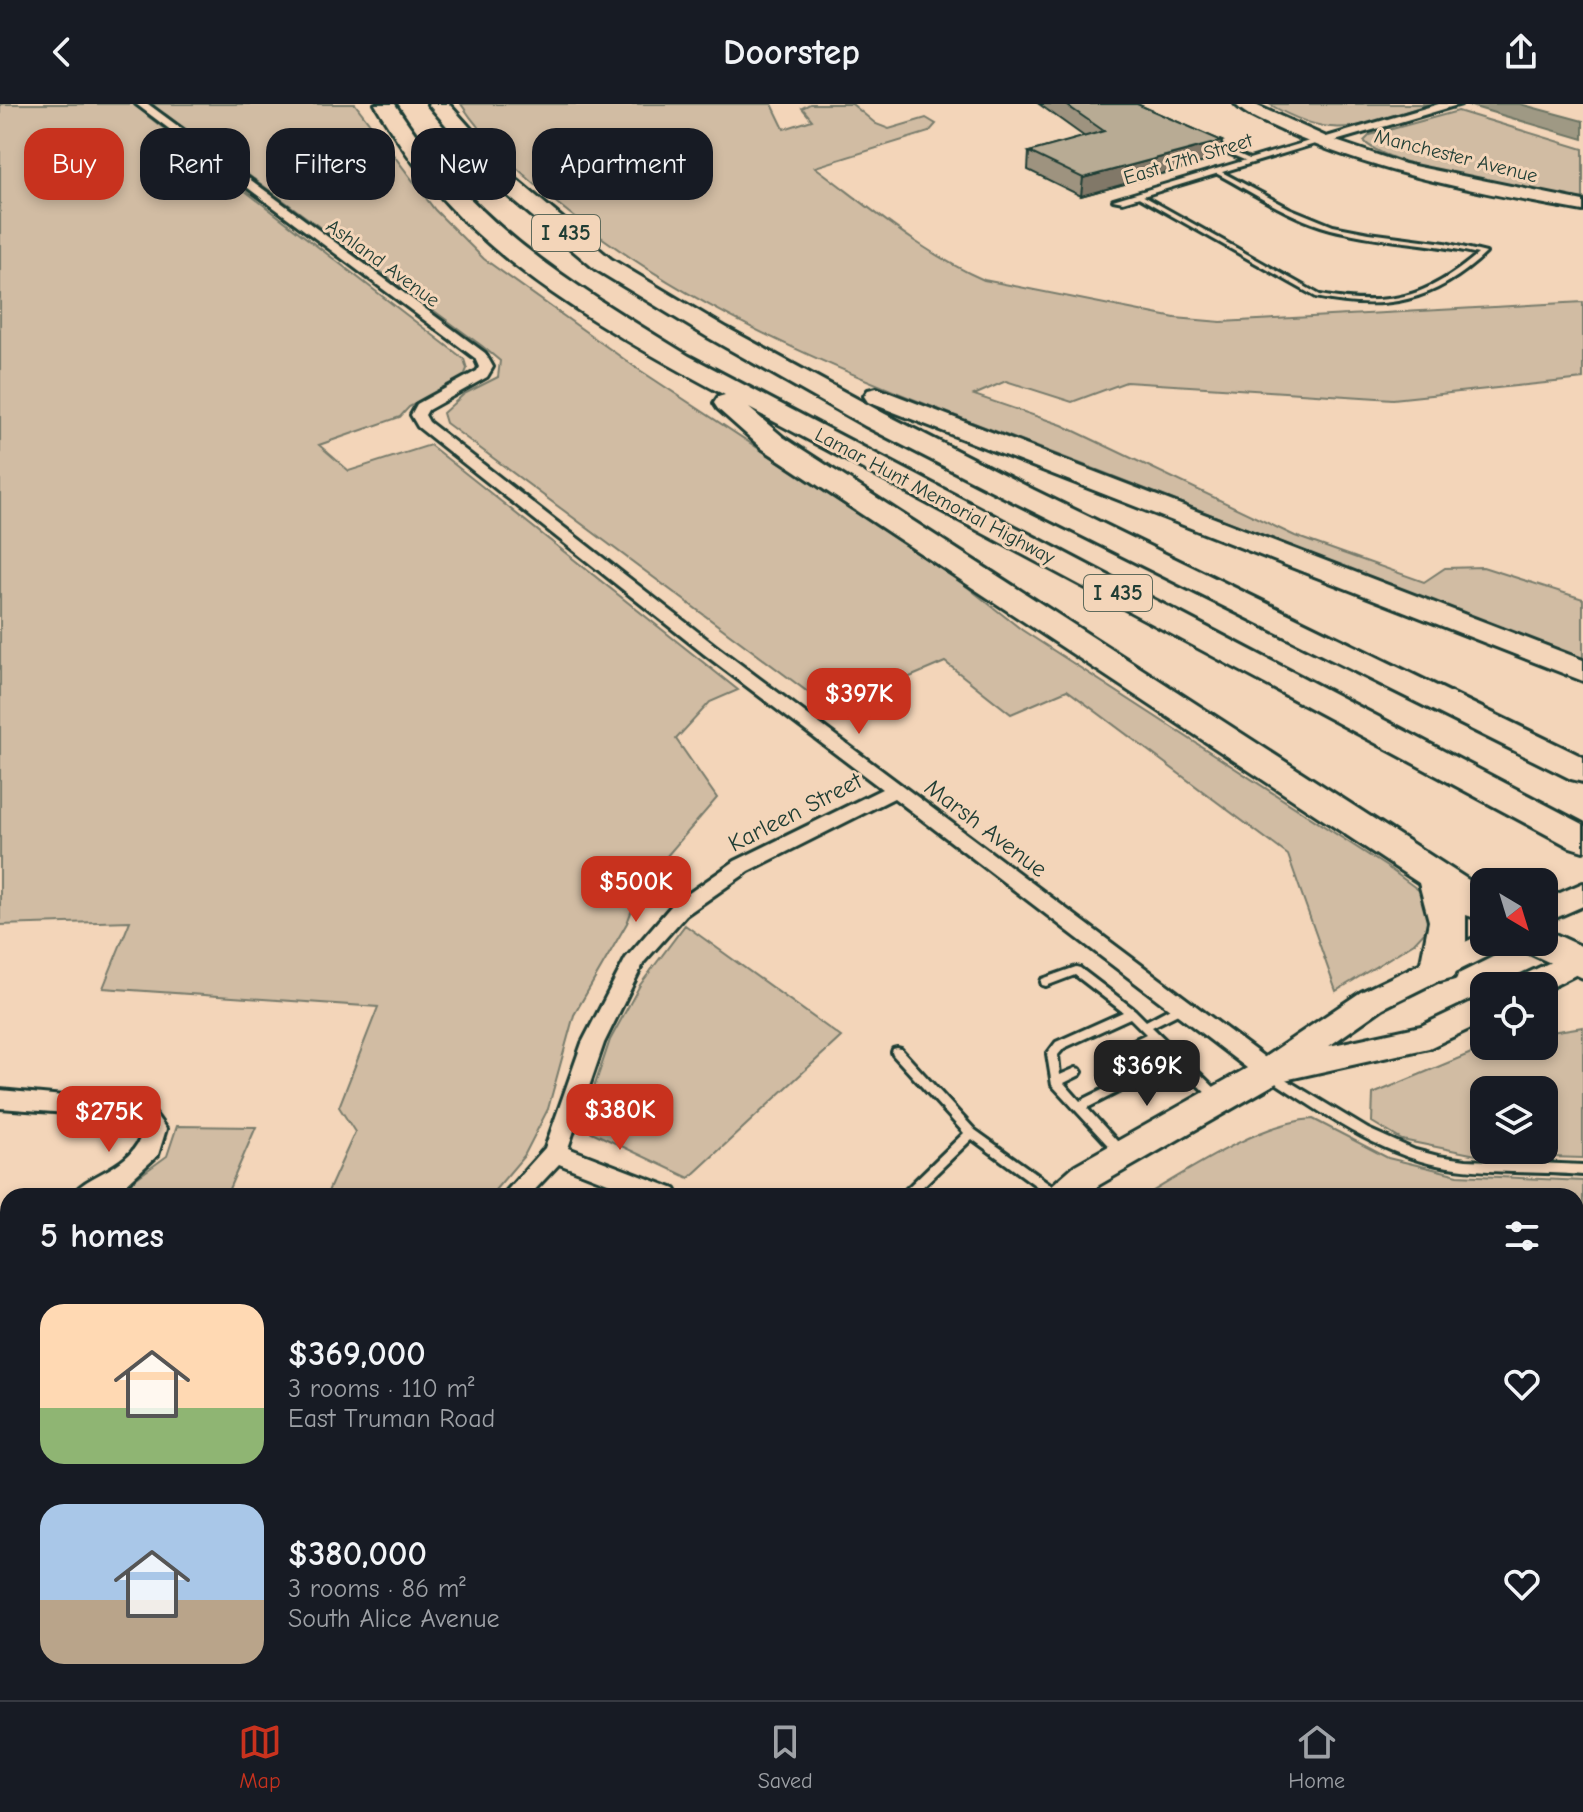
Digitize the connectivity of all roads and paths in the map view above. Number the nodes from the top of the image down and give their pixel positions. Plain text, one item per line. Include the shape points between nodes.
1 (141, 104) edge
2 (385, 104) edge
3 (438, 104) edge
4 (1243, 104) edge
5 (1454, 104) edge
6 (1198, 139) edge
7 (1320, 141) junction
8 (1251, 161) junction
9 (1216, 171) junction
10 (1138, 195) junction
11 (1119, 200) dead end
12 (1583, 206) edge
13 (718, 333) junction
14 (680, 361) junction
15 (421, 410) joint
16 (1583, 671) edge
17 (1583, 771) edge
18 (896, 790) junction
19 (1569, 832) edge
20 (1435, 876) junction
21 (1583, 893) edge
22 (1470, 899) edge
23 (1558, 906) edge
24 (1558, 950) edge
25 (1470, 952) edge
26 (1581, 961) edge
27 (1440, 967) junction
28 (1558, 972) edge
29 (1046, 982) dead end
30 (1182, 1007) junction
31 (1131, 1013) junction
32 (1470, 1015) edge
33 (1149, 1031) junction
34 (1125, 1049) dead end
35 (897, 1052) dead end
36 (1176, 1058) junction
37 (1076, 1072) dead end
38 (1268, 1072) junction
39 (1056, 1082) junction
40 (0, 1099) edge
41 (1220, 1100) junction
42 (1078, 1107) junction
43 (971, 1133) junction
44 (555, 1153) junction
45 (1123, 1155) junction
46 (1583, 1170) edge
47 (100, 1188) edge
48 (522, 1188) edge
49 (646, 1188) edge
50 (913, 1188) edge
51 (1050, 1188) edge
52 (1071, 1188) edge

1 - 15 street, Ashland Avenue via 480,356 486,367 482,374
2 - 14 highway, Lamar Hunt Memorial Highway / I 435 via 400,133 456,202 541,275
3 - 13 highway, Lamar Hunt Memorial Highway / I 435 via 509,185 603,264
4 - 7 main road, Manchester Avenue
5 - 7 street, East 17th Street
6 - 8 lane
7 - 8 street, East 17th Street
7 - 12 main road, Manchester Avenue via 1415,172
8 - 9 street, East 17th Street
9 - 10 street, East 17th Street
9 - 10 lane via 1298,216 1333,228 1483,253 1446,281 1403,301 1343,302 1318,296
10 - 11 street, East 17th Street
13 - 16 highway
13 - 17 highway, Lamar Hunt Memorial Highway / I 435 via 1024,496
14 - 19 highway, Lamar Hunt Memorial Highway / I 435
14 - 20 highway via 773,443
15 - 18 street, Marsh Avenue via 423,424
18 - 30 street, Marsh Avenue
18 - 44 street, Karleen Street via 742,866 679,910 636,958 607,1014
20 - 22 highway
20 - 27 highway via 1449,906 1449,936
21 - 23 main road
24 - 26 highway
25 - 27 main road
26 - 28 main road
27 - 38 main road via 1372,1000
29 - 31 lane via 1076,971
30 - 33 lane
30 - 38 street, Marsh Avenue
31 - 33 lane
31 - 39 lane via 1060,1045 1052,1054
32 - 38 main road via 1429,1036
33 - 34 lane
33 - 36 lane
35 - 43 lane
36 - 41 lane
36 - 42 lane
37 - 39 lane
38 - 41 main road
38 - 46 lane via 1372,1140 1427,1158 1465,1165
39 - 42 lane
40 - 47 street via 140,1110 155,1129 150,1149
41 - 45 main road
42 - 45 lane
43 - 50 lane
43 - 51 lane
44 - 48 street, Karleen Street
44 - 49 street
45 - 52 main road

